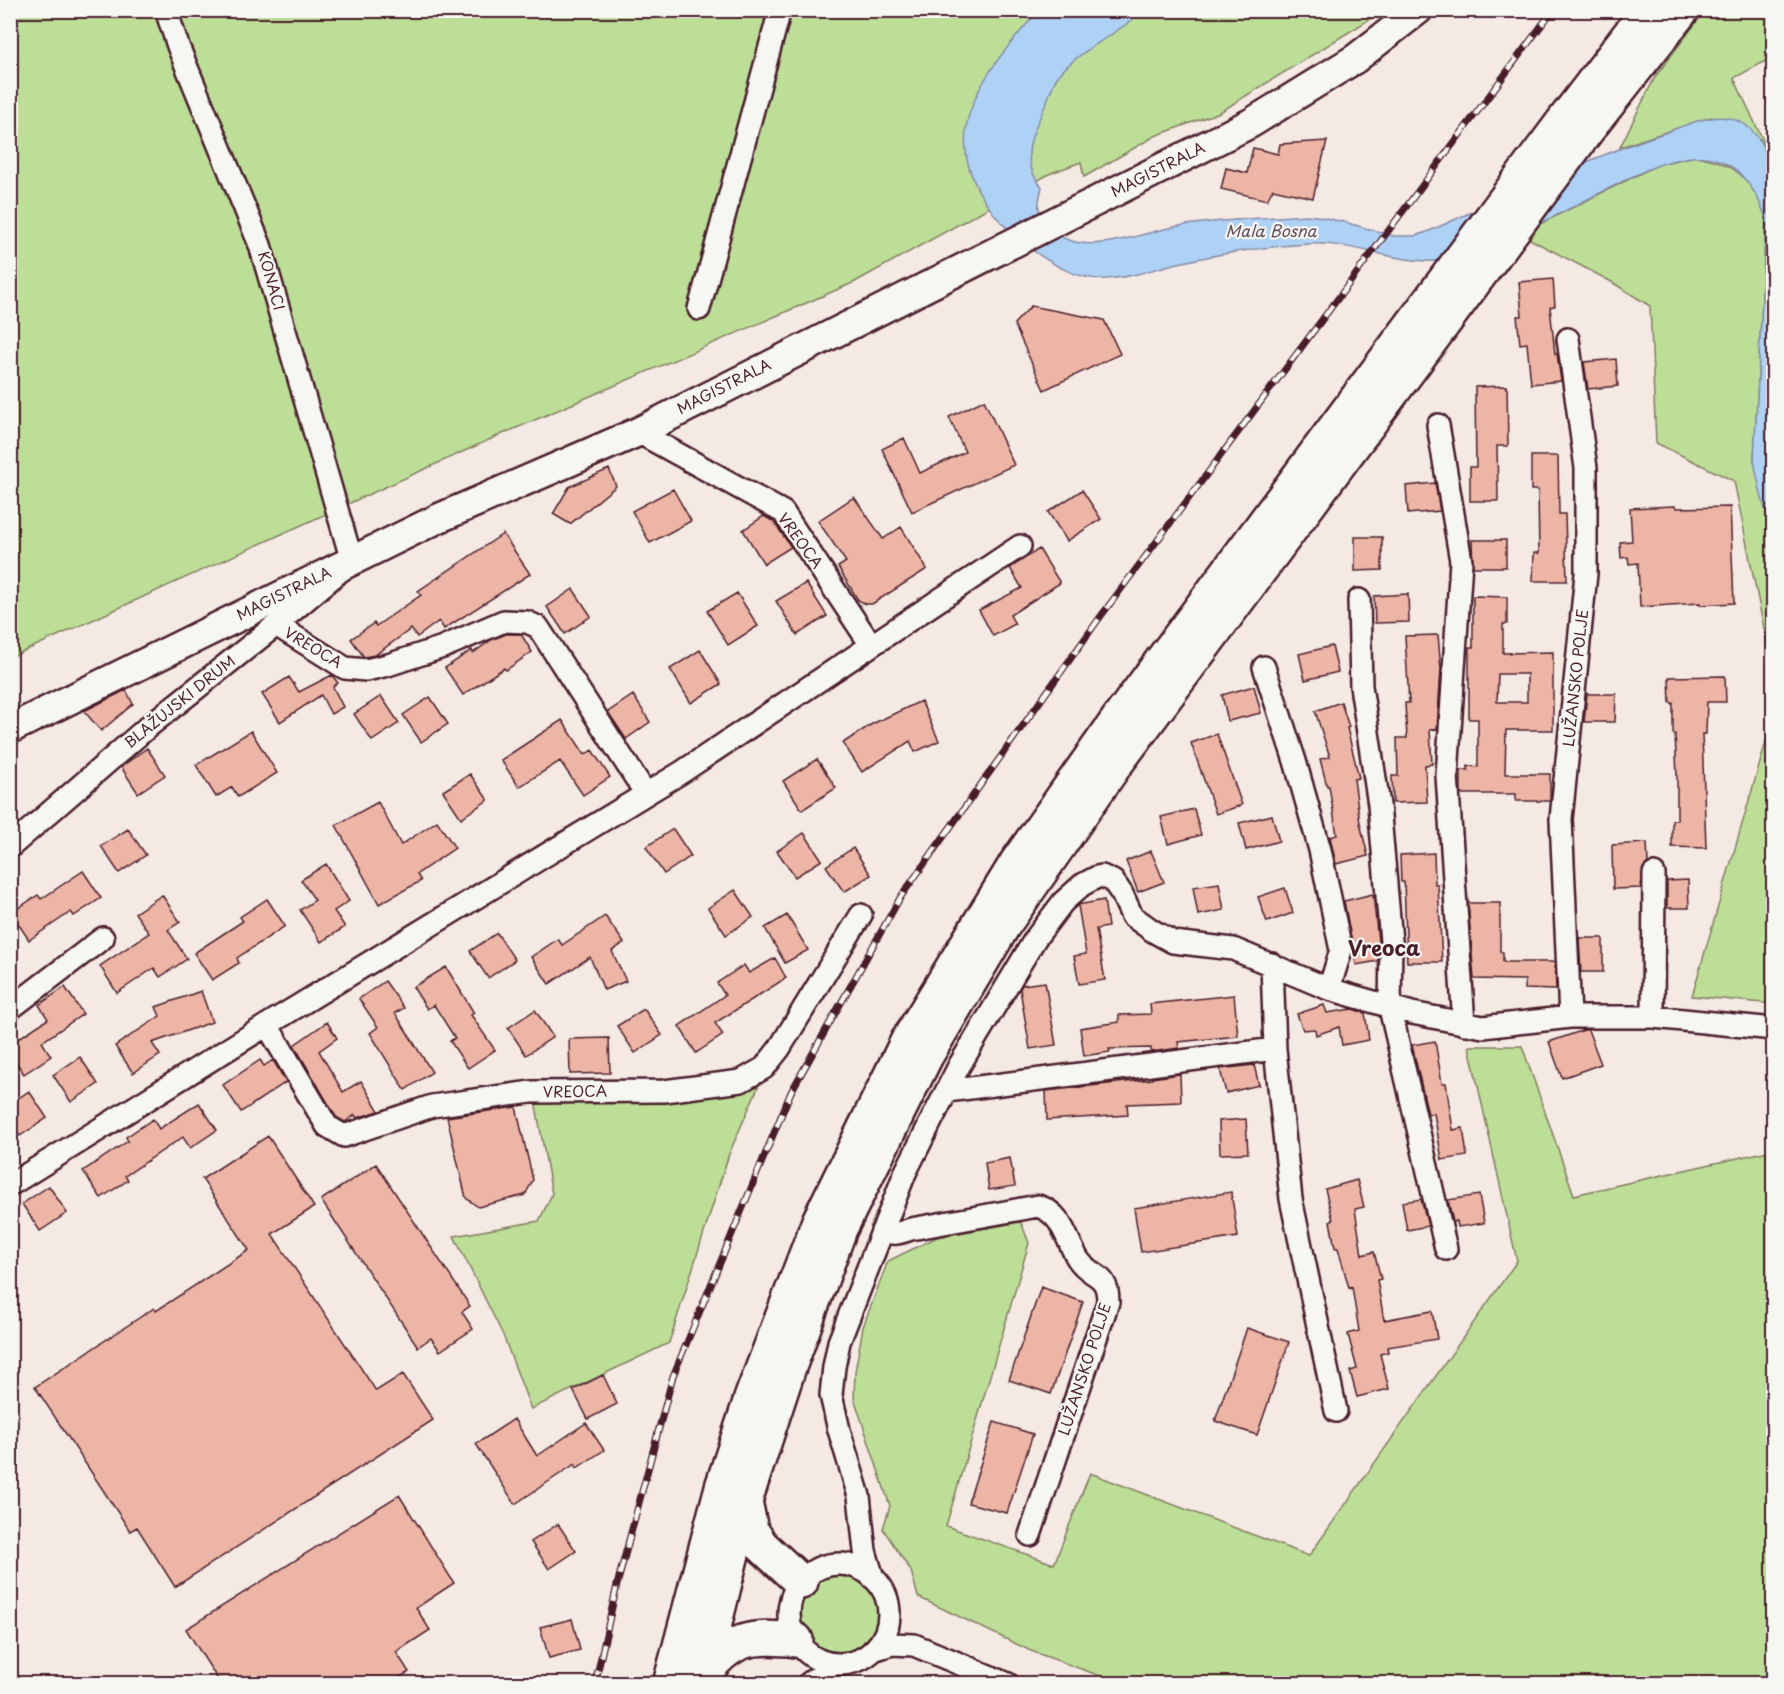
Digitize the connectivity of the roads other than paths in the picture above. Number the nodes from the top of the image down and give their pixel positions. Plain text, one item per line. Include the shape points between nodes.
1 (166, 10) edge
2 (780, 10) edge
3 (1418, 10) edge
4 (1648, 10) edge
5 (1682, 10) edge
6 (1576, 124) junction
7 (699, 309) dead end
8 (1568, 339) dead end
9 (1438, 424) dead end
10 (638, 432) junction
11 (1020, 546) dead end
12 (352, 561) junction
13 (1359, 600) dead end
14 (276, 625) junction
15 (871, 645) junction
16 (1264, 667) dead end
17 (10, 729) edge
18 (646, 794) junction
19 (10, 847) edge
20 (1654, 874) dead end
21 (861, 915) dead end
22 (103, 938) dead end
23 (1272, 964) junction
24 (1329, 989) junction
25 (1390, 1008) junction
26 (10, 1009) edge
27 (1570, 1017) junction
28 (1653, 1017) junction
29 (1464, 1024) junction
30 (267, 1025) junction
31 (1773, 1029) edge
32 (1275, 1049) junction
33 (947, 1091) junction
34 (10, 1185) edge
35 (882, 1231) junction
36 (1446, 1249) dead end
37 (1336, 1411) dead end
38 (745, 1501) junction
39 (862, 1527) junction
40 (1030, 1535) dead end
41 (832, 1565) junction
42 (873, 1578) junction
43 (801, 1582) junction
44 (888, 1613) junction
45 (914, 1646) junction
46 (802, 1647) junction
47 (873, 1650) junction
48 (834, 1664) junction
49 (701, 1681) edge
50 (670, 1683) edge
51 (808, 1683) edge
52 (1008, 1683) edge

1 - 12 street, KONACI via 260,245
2 - 7 street
3 - 10 main road, MAGISTRALA via 1355,58 1251,123
4 - 6 highway
5 - 6 highway
6 - 38 highway via 1481,273 1115,765 1004,926 926,1056 840,1229
6 - 50 highway via 1448,275 1126,709 1024,852 907,1042 819,1221 752,1395 722,1487
8 - 27 street, LUŽANSKO POLJE via 1586,468 1586,574 1561,819
9 - 29 street via 1461,561 1447,776
10 - 12 main road, MAGISTRALA via 437,519
10 - 15 street, VREOCA via 783,512
11 - 15 street
12 - 14 street, BLAŽUJSKI DRUM
12 - 17 main road, MAGISTRALA
13 - 25 street via 1361,686 1379,805 1391,941
14 - 18 street, VREOCA via 345,668 366,670 443,647 504,621 527,622 538,627
14 - 19 street, BLAŽUJSKI DRUM via 149,726
15 - 18 street
16 - 24 street via 1320,850 1341,950
18 - 30 street
20 - 28 street
21 - 30 street, VREOCA via 779,1049 764,1068 741,1081 664,1091 531,1092 432,1106 344,1136 327,1126
22 - 26 street
23 - 24 street
23 - 32 street
23 - 33 street via 1233,949 1173,942 1132,916 1113,881 1097,877 1063,902 1035,939
24 - 25 street
25 - 29 street
25 - 36 street
27 - 28 street
27 - 29 street via 1483,1028
28 - 31 street
30 - 34 street
32 - 33 street
32 - 37 street via 1291,1199
33 - 35 street
35 - 39 street via 839,1342 831,1395 859,1496
35 - 40 street, LUŽANSKO POLJE via 892,1234 1038,1206 1056,1215 1079,1260 1108,1289 1108,1302
38 - 43 highway via 751,1530 761,1545
38 - 49 highway
39 - 41 street via 851,1546
39 - 42 street
41 - 42 street via 854,1567
41 - 43 street
42 - 44 street via 884,1594
43 - 46 street via 790,1610 791,1629
44 - 45 street via 898,1631
44 - 47 street via 885,1633
45 - 47 street via 892,1644
45 - 52 street
46 - 48 street via 816,1659
46 - 49 highway via 763,1637 746,1640 730,1646 715,1659
46 - 51 street
47 - 48 street via 855,1661
48 - 51 street

